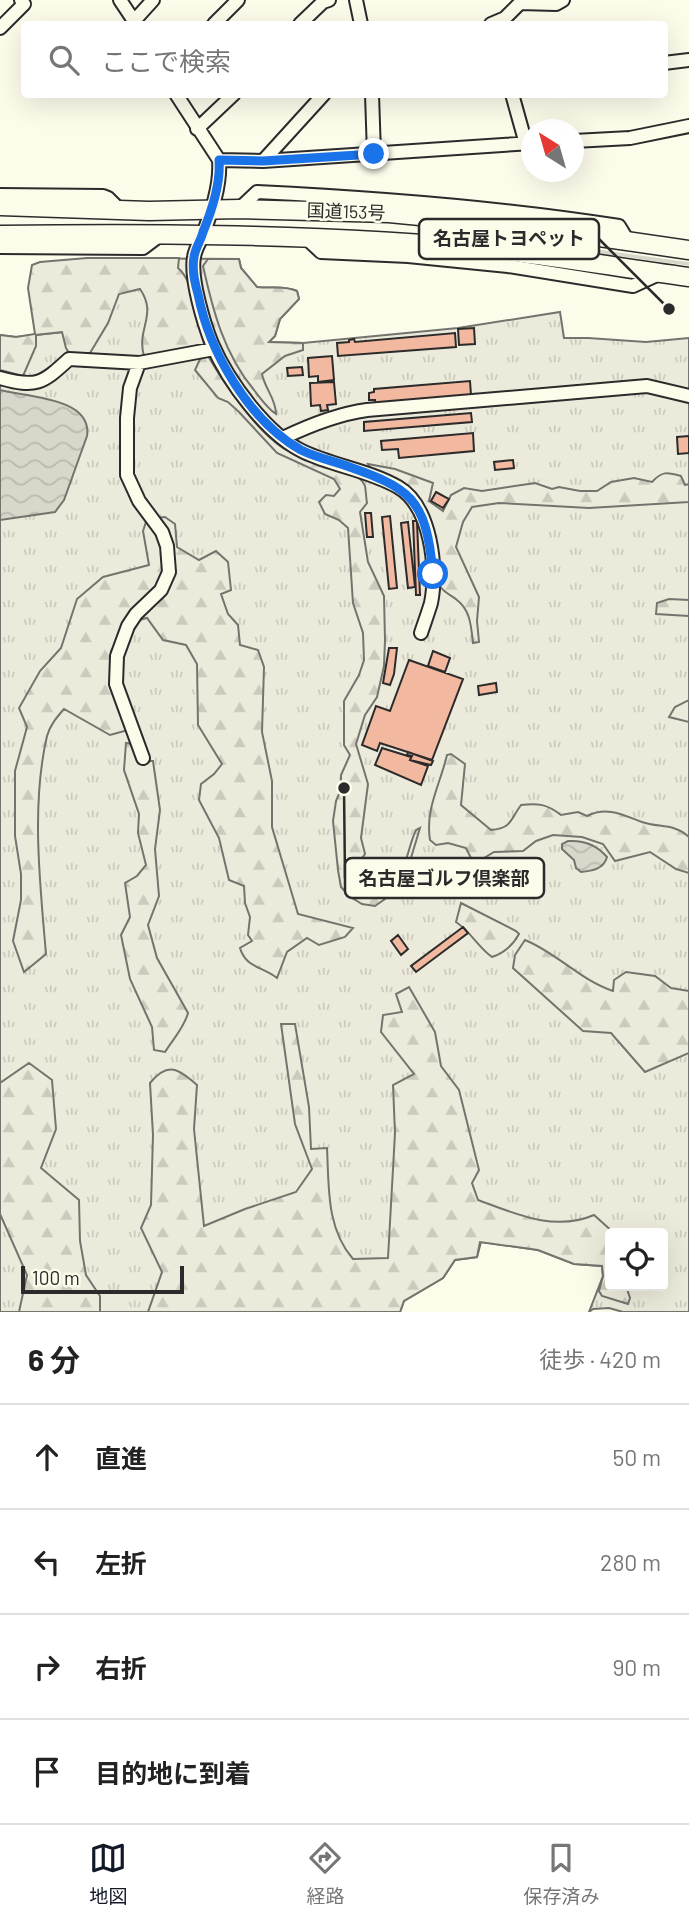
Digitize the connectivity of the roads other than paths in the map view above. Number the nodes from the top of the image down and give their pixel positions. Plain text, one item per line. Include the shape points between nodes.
1 (20, 0) edge
2 (120, 0) edge
3 (153, 0) edge
4 (238, 0) edge
5 (329, 0) edge
6 (356, 0) edge
7 (563, 0) edge
8 (134, 21) edge
9 (137, 21) edge
10 (217, 21) edge
11 (303, 21) edge
12 (360, 21) edge
13 (498, 21) edge
14 (0, 27) edge
15 (689, 60) edge
16 (668, 63) edge
17 (178, 98) edge
18 (230, 98) edge
19 (320, 98) edge
20 (372, 98) edge
21 (513, 98) edge
22 (521, 120) edge
23 (689, 126) edge
24 (197, 129) junction
25 (584, 140) edge
26 (521, 145) edge
27 (374, 154) junction
28 (219, 160) junction
29 (263, 161) junction
30 (0, 195) edge
31 (0, 206) edge
32 (119, 209) junction
33 (211, 211) junction
34 (0, 235) edge
35 (159, 236) junction
36 (202, 236) junction
37 (0, 247) edge
38 (689, 250) edge
39 (689, 277) edge
40 (214, 349) junction
41 (139, 363) junction
42 (0, 378) edge
43 (689, 396) edge
44 (283, 438) junction
45 (421, 634) dead end
46 (143, 758) dead end

1 - 14 street via 24,4
2 - 8 street
3 - 9 street
4 - 10 street
5 - 11 street
6 - 12 street
7 - 13 street via 556,4 520,3
15 - 16 street
17 - 24 street
18 - 24 street
19 - 29 street
20 - 27 street
21 - 22 street
23 - 25 street via 630,138
24 - 28 street
26 - 27 street
27 - 29 street
28 - 29 street
28 - 33 street
30 - 32 street via 103,196
31 - 32 highway, 国道153号
32 - 33 highway, 国道153号
33 - 36 street
33 - 38 highway, 国道153号 via 388,213 523,226
34 - 35 highway, 国道153号
35 - 36 highway, 国道153号
35 - 37 street via 143,248
36 - 39 highway, 国道153号 via 305,237 606,264
36 - 40 street via 194,257 197,292
40 - 41 street
40 - 44 street via 240,392
41 - 42 street via 69,359 41,381 29,384
41 - 46 street via 130,388 127,475 162,532 169,572 161,590 128,626 117,656 116,684
43 - 44 street via 647,386 367,410 348,412
44 - 45 street via 304,452 383,480 415,503 430,540 433,574

